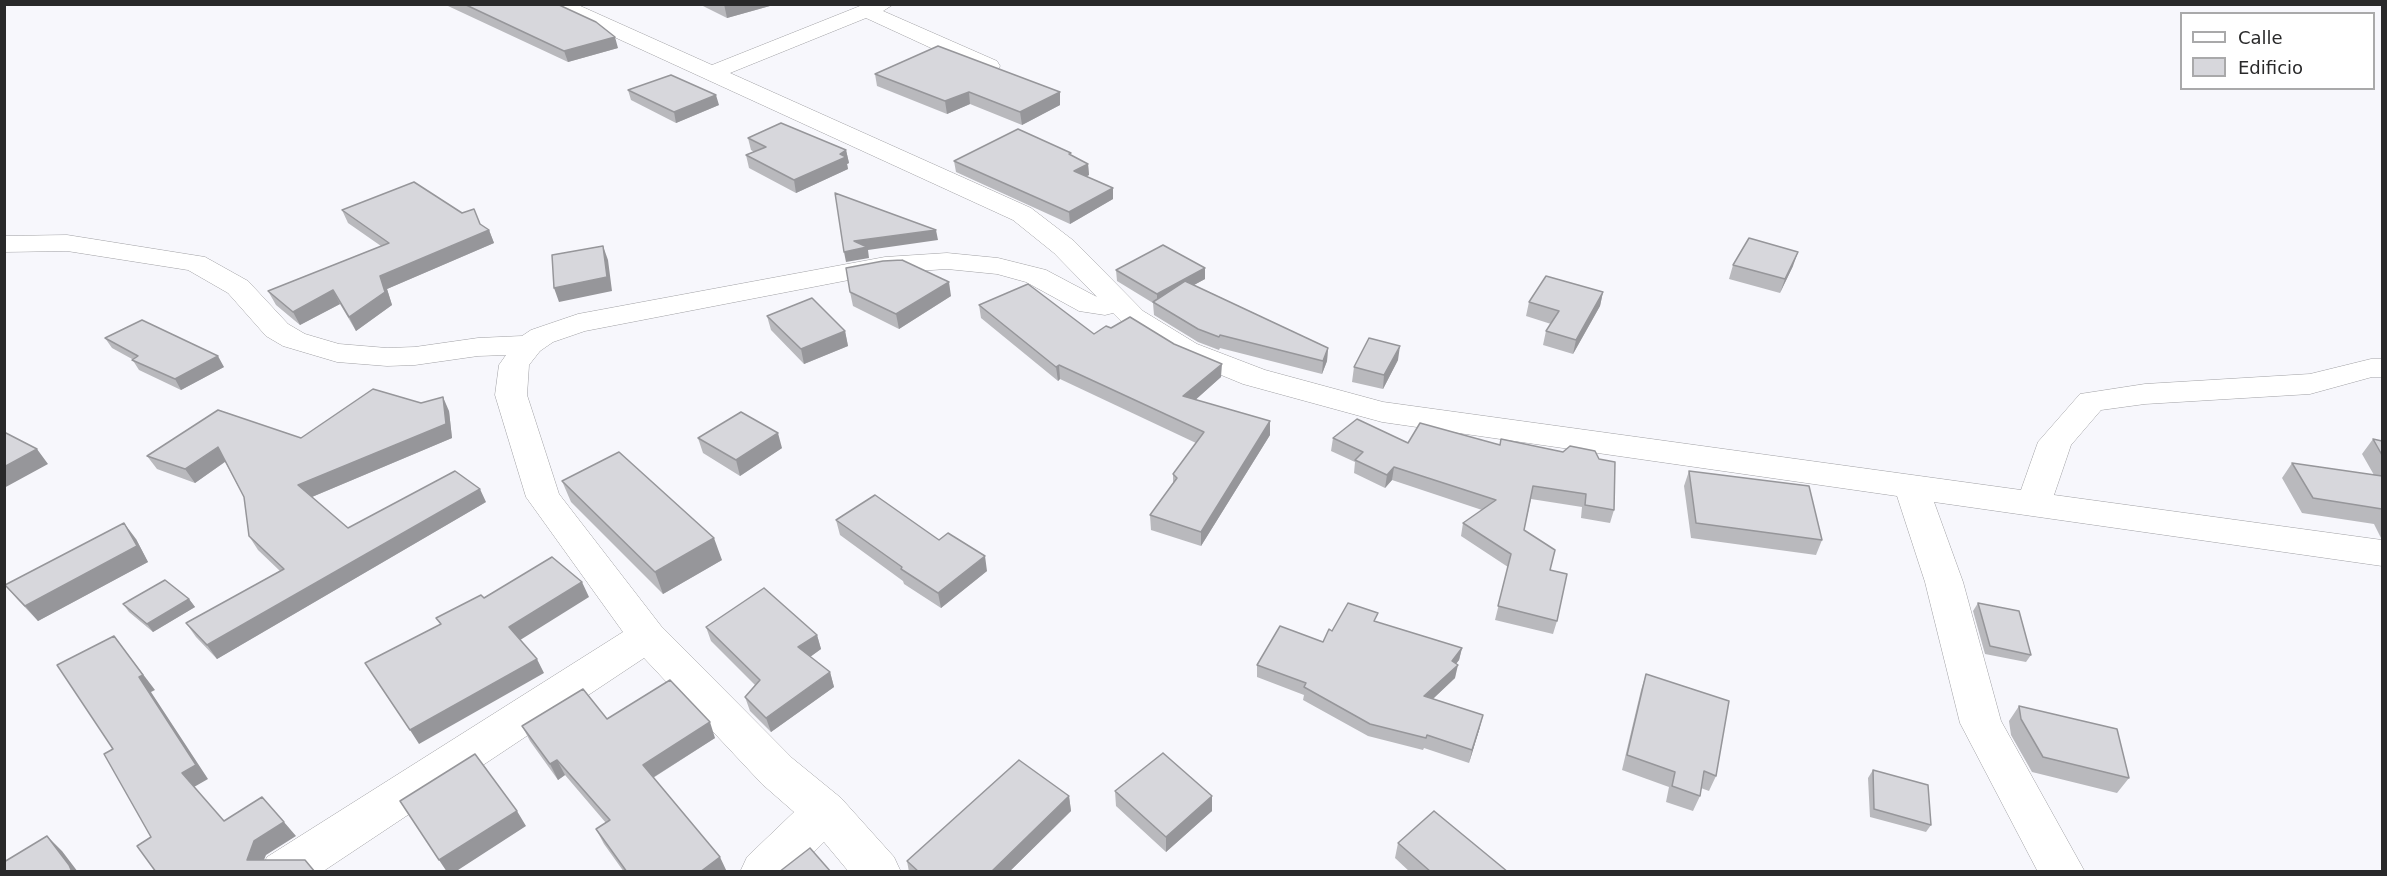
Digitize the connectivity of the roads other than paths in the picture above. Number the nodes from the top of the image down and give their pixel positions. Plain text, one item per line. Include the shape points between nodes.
1 (558, 4) edge
2 (831, 4) edge
3 (868, 10) edge
4 (989, 66) edge
5 (711, 73) junction
6 (4, 244) edge
7 (1119, 303) junction
8 (529, 345) junction
9 (2382, 368) edge
10 (1912, 488) junction
11 (2033, 505) junction
12 (2382, 554) edge
13 (647, 636) junction
14 (825, 811) junction
15 (284, 872) edge
16 (763, 872) edge
17 (878, 872) edge
18 (2062, 872) edge

1 - 5 street
2 - 3 street
3 - 4 street
3 - 5 street
5 - 7 street via 1022,214 1064,247
6 - 8 street via 67,243 195,263 238,287 277,330 294,340 337,353 415,356
7 - 8 street via 1089,305 1044,279 998,266 916,262 578,323
7 - 10 street via 1133,317 1186,350 1254,377 1383,412
8 - 13 street via 513,365 511,395 543,497
9 - 11 street via 2310,384 2091,401 2055,442
10 - 11 street
10 - 18 street via 1944,582 1981,723
11 - 12 street
13 - 14 street via 777,771
13 - 15 street
14 - 16 street
14 - 17 street

